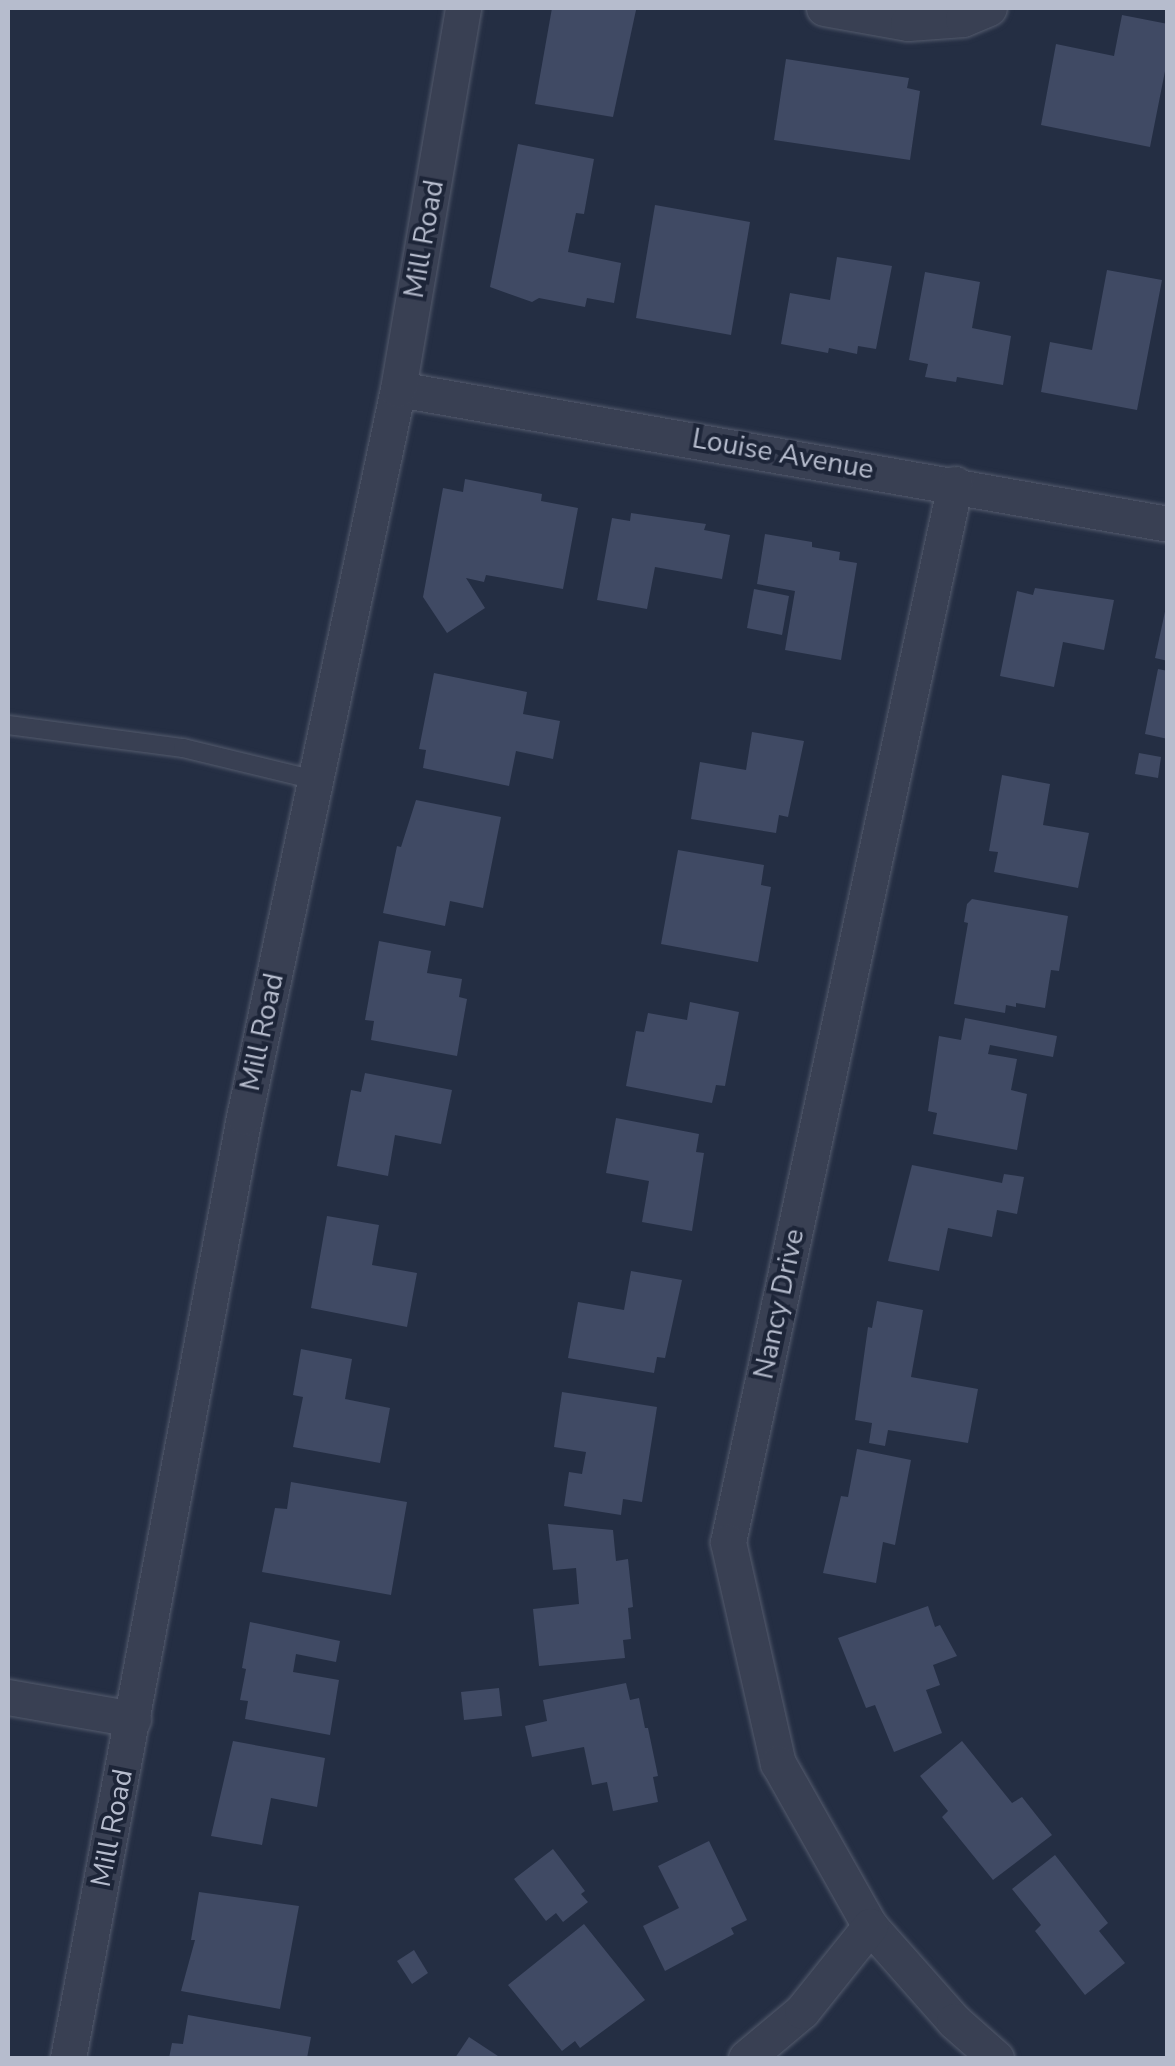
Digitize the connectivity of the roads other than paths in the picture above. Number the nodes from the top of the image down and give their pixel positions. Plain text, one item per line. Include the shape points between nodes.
1 (463, 8) edge
2 (824, 8) edge
3 (989, 8) edge
4 (398, 389) junction
5 (955, 484) junction
6 (1168, 524) edge
7 (8, 725) edge
8 (315, 780) junction
9 (8, 1697) edge
10 (133, 1719) junction
11 (870, 1926) junction
12 (68, 2058) edge
13 (746, 2058) edge
14 (996, 2058) edge

1 - 4 street, Mill Road
2 - 3 street via 908,23 963,19
4 - 5 street, Louise Avenue
4 - 8 street, Mill Road
5 - 6 street, Louise Avenue
5 - 11 street, Nancy Drive via 728,1542 778,1763
7 - 8 lane via 183,748
8 - 10 street, Mill Road via 244,1117
9 - 10 street
10 - 12 street, Mill Road
11 - 13 street via 802,2011
11 - 14 street, Nancy Drive

